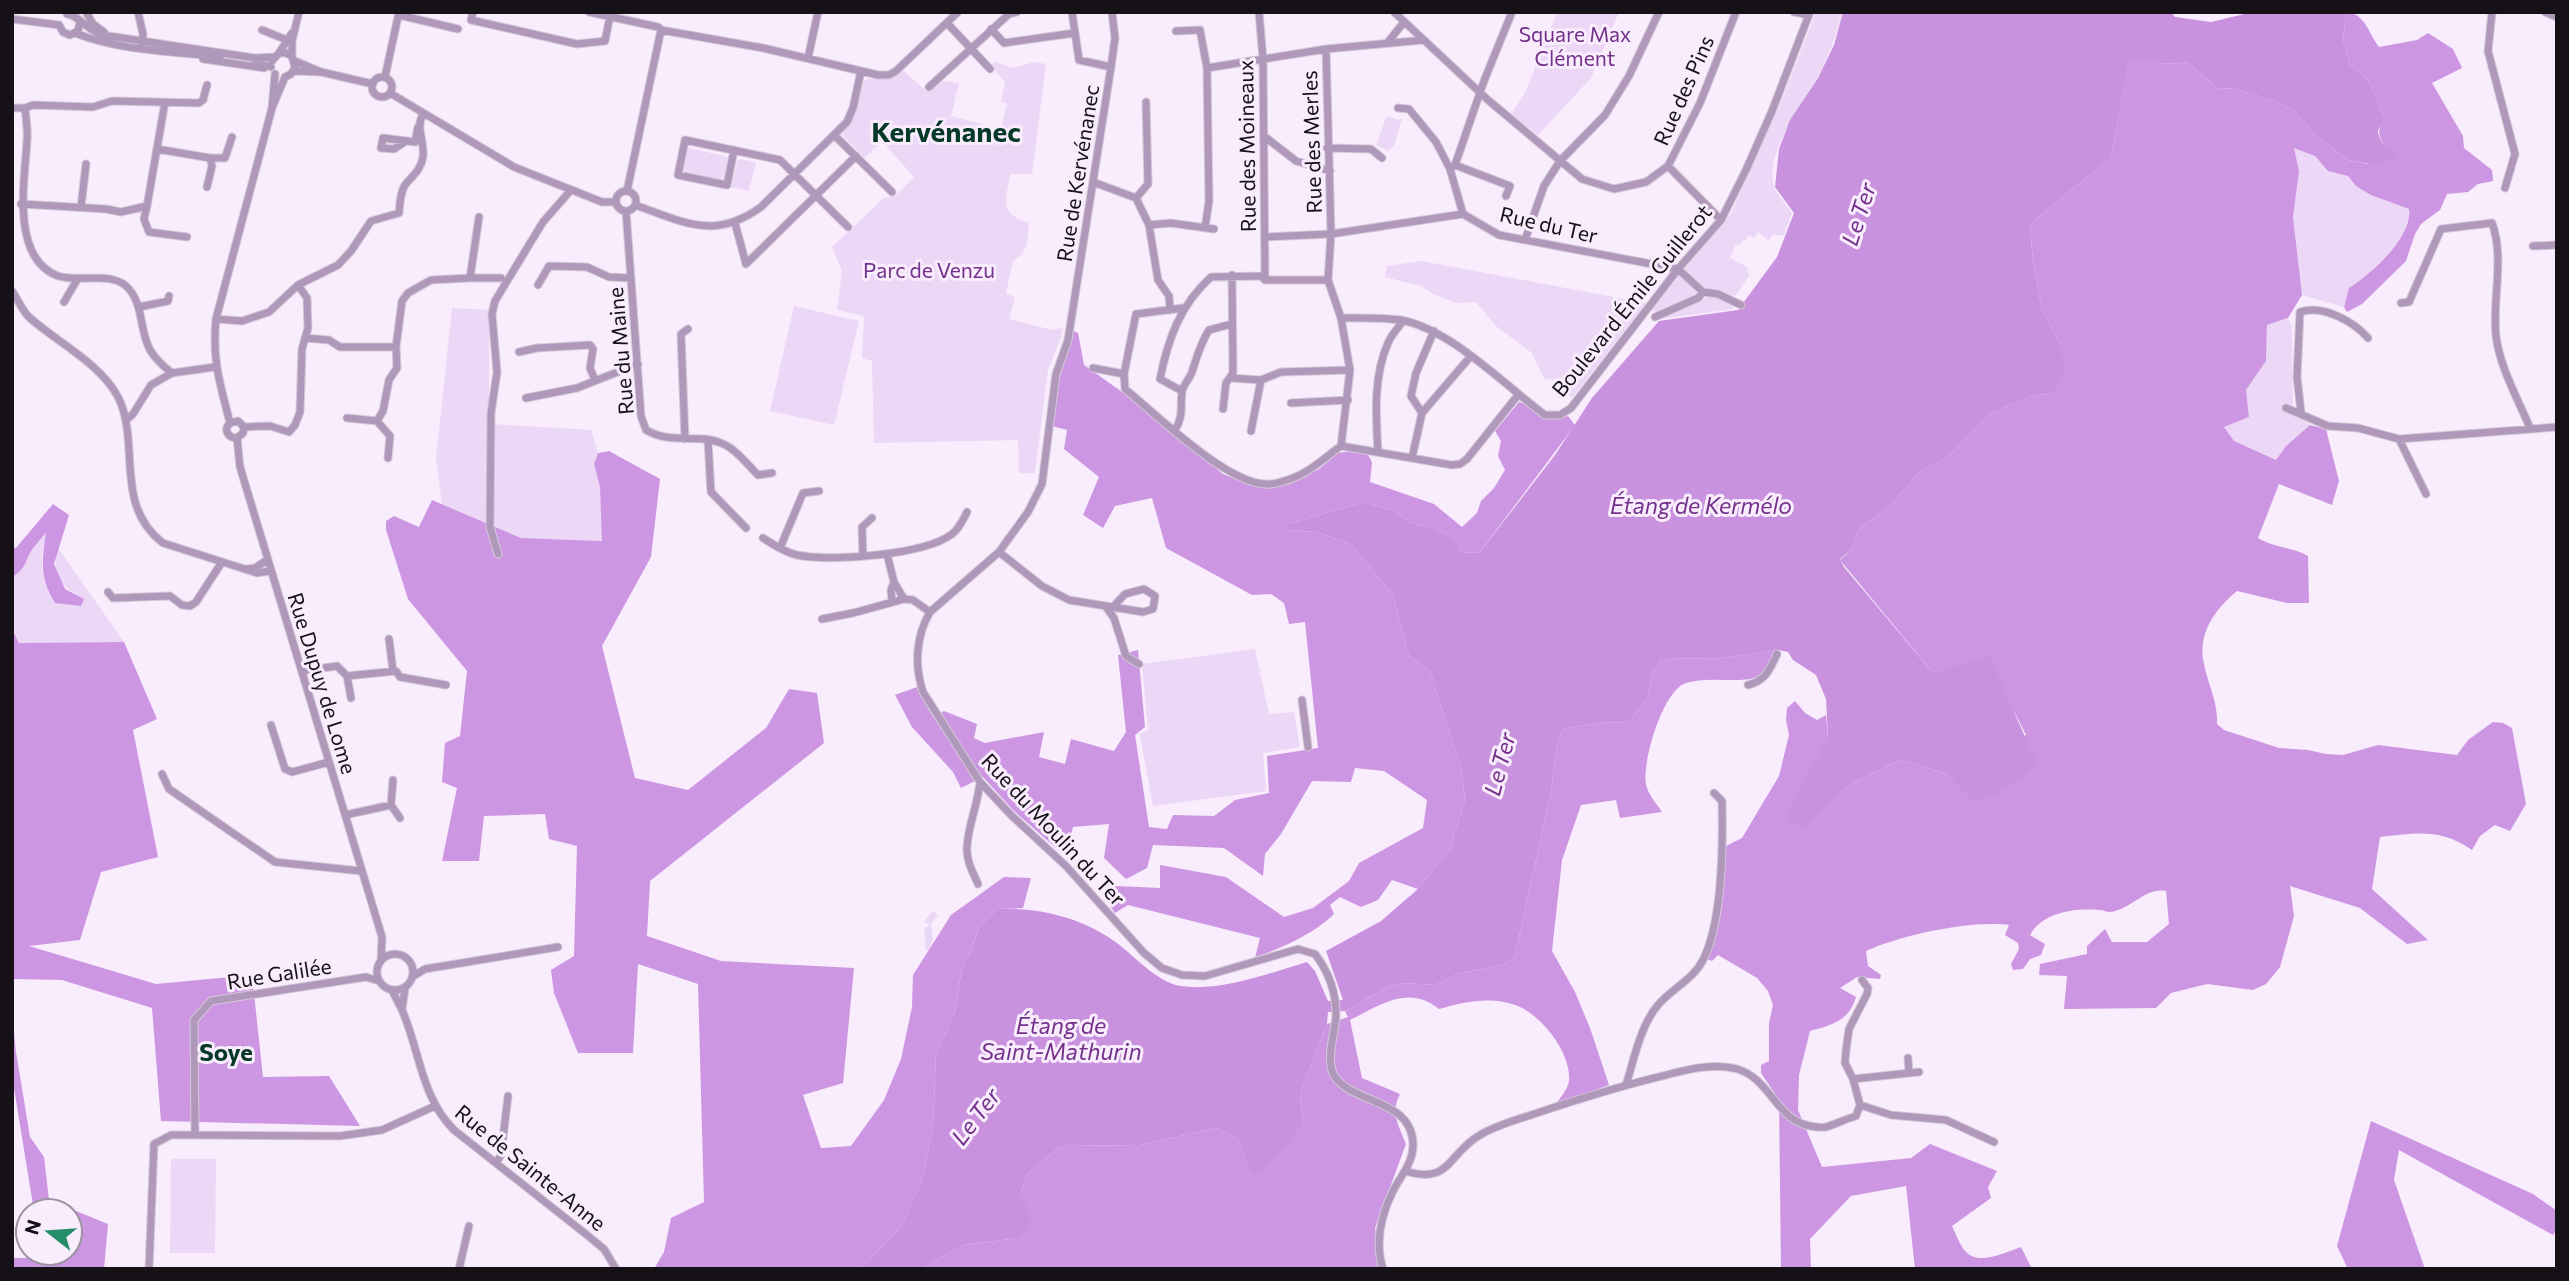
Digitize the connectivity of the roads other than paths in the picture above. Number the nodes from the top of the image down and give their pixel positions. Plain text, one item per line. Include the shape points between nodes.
1 (138, 12) edge
2 (299, 12) edge
3 (473, 12) edge
4 (589, 12) edge
5 (818, 12) edge
6 (958, 12) edge
7 (1017, 12) edge
8 (1072, 12) edge
9 (1112, 12) edge
10 (1259, 12) edge
11 (1394, 12) edge
12 (1512, 12) edge
13 (1659, 12) edge
14 (1736, 12) edge
15 (1794, 12) edge
16 (2492, 12) edge
17 (2545, 12) edge
18 (67, 13) edge
19 (86, 13) edge
20 (399, 13) edge
21 (1810, 13) edge
22 (610, 16) junction
23 (78, 17) edge
24 (2557, 17) edge
25 (12, 19) edge
26 (1404, 22) junction
27 (947, 23) junction
28 (59, 25) junction
29 (294, 29) junction
30 (458, 29) dead end
31 (991, 29) junction
32 (262, 30) dead end
33 (661, 30) junction
34 (1176, 31) dead end
35 (75, 33) junction
36 (1075, 33) junction
37 (117, 38) junction
38 (288, 40) junction
39 (1423, 40) junction
40 (1388, 42) junction
41 (142, 43) junction
42 (972, 48) junction
43 (1326, 50) junction
44 (276, 55) junction
45 (808, 58) junction
46 (293, 59) junction
47 (1263, 59) junction
48 (1111, 67) junction
49 (1207, 68) junction
50 (990, 69) dead end
51 (273, 71) junction
52 (294, 71) junction
53 (861, 71) junction
54 (321, 72) junction
55 (285, 77) junction
56 (385, 78) junction
57 (373, 83) junction
58 (207, 85) dead end
59 (929, 87) dead end
60 (1480, 92) junction
61 (390, 93) junction
62 (165, 102) junction
63 (1146, 102) dead end
64 (12, 108) edge
65 (25, 108) junction
66 (272, 108) junction
67 (1398, 108) dead end
68 (423, 114) junction
69 (418, 126) junction
70 (834, 135) junction
71 (1264, 136) junction
72 (232, 137) dead end
73 (405, 141) dead end
74 (1327, 148) junction
75 (157, 149) junction
76 (734, 150) junction
77 (856, 156) junction
78 (210, 158) junction
79 (1381, 158) dead end
80 (1560, 161) junction
81 (86, 164) dead end
82 (1668, 166) junction
83 (1452, 167) junction
84 (1330, 171) junction
85 (794, 175) junction
86 (1093, 182) junction
87 (207, 187) dead end
88 (2505, 188) dead end
89 (571, 190) junction
90 (627, 191) junction
91 (892, 192) dead end
92 (817, 195) junction
93 (1506, 196) dead end
94 (1136, 198) junction
95 (616, 202) junction
96 (22, 204) junction
97 (635, 205) junction
98 (147, 206) junction
99 (81, 207) junction
100 (626, 211) junction
101 (1462, 214) junction
102 (479, 217) dead end
103 (1721, 220) junction
104 (735, 223) junction
105 (1149, 225) junction
106 (848, 226) dead end
107 (1331, 234) junction
108 (187, 237) dead end
109 (1265, 237) junction
110 (1525, 240) junction
111 (2557, 245) edge
112 (2533, 246) dead end
113 (1678, 269) junction
114 (1231, 275) junction
115 (470, 278) junction
116 (501, 278) dead end
117 (631, 278) junction
118 (1265, 279) junction
119 (78, 280) junction
120 (1328, 280) junction
121 (298, 285) junction
122 (538, 285) dead end
123 (12, 291) edge
124 (1703, 292) junction
125 (169, 296) dead end
126 (64, 302) dead end
127 (2401, 303) dead end
128 (1741, 305) dead end
129 (139, 307) junction
130 (1183, 308) junction
131 (1170, 310) junction
132 (1655, 317) dead end
133 (1341, 318) junction
134 (216, 319) junction
135 (1403, 321) junction
136 (1232, 324) junction
137 (688, 329) dead end
138 (1434, 331) junction
139 (305, 338) junction
140 (2368, 338) dead end
141 (1068, 340) joint
142 (396, 347) junction
143 (519, 352) dead end
144 (1470, 357) junction
145 (638, 364) junction
146 (215, 367) junction
147 (1093, 368) dead end
148 (1350, 370) junction
149 (172, 373) junction
150 (1124, 374) junction
151 (1230, 378) junction
152 (595, 380) junction
153 (1261, 380) junction
154 (1182, 391) junction
155 (1518, 395) junction
156 (526, 398) dead end
157 (1348, 400) junction
158 (1292, 404) dead end
159 (2286, 408) dead end
160 (1223, 409) dead end
161 (2301, 412) junction
162 (1422, 413) junction
163 (347, 418) dead end
164 (126, 420) junction
165 (377, 421) junction
166 (230, 423) junction
167 (2557, 426) edge
168 (244, 427) junction
169 (2530, 428) junction
170 (1175, 430) junction
171 (1251, 431) dead end
172 (237, 438) junction
173 (685, 439) junction
174 (2399, 439) junction
175 (708, 441) junction
176 (1341, 446) junction
177 (1378, 452) junction
178 (388, 458) dead end
179 (1412, 458) junction
180 (772, 473) dead end
181 (819, 491) dead end
182 (2426, 494) dead end
183 (967, 512) dead end
184 (872, 518) dead end
185 (746, 528) dead end
186 (763, 538) dead end
187 (780, 548) junction
188 (999, 552) junction
189 (498, 554) dead end
190 (887, 554) junction
191 (863, 555) junction
192 (267, 560) junction
193 (222, 562) junction
194 (245, 569) junction
195 (270, 570) junction
196 (894, 582) junction
197 (108, 592) dead end
198 (904, 599) junction
199 (892, 602) junction
200 (1109, 607) junction
201 (930, 612) junction
202 (822, 619) dead end
203 (389, 639) dead end
204 (1777, 654) dead end
205 (1139, 664) dead end
206 (302, 671) junction
207 (393, 671) junction
208 (347, 676) junction
209 (446, 685) dead end
210 (1748, 685) dead end
211 (351, 698) dead end
212 (1302, 700) dead end
213 (271, 725) dead end
214 (1308, 747) dead end
215 (329, 762) junction
216 (162, 774) dead end
217 (393, 780) dead end
218 (980, 782) junction
219 (1714, 793) dead end
220 (391, 805) junction
221 (345, 815) junction
222 (400, 818) dead end
223 (361, 871) junction
224 (978, 884) dead end
225 (382, 937) junction
226 (558, 947) dead end
227 (395, 954) junction
228 (381, 961) junction
229 (411, 964) junction
230 (377, 969) junction
231 (425, 969) junction
232 (366, 977) junction
233 (412, 977) junction
234 (1862, 980) dead end
235 (379, 981) junction
236 (405, 988) junction
237 (392, 990) junction
238 (402, 1010) junction
239 (1908, 1058) dead end
240 (1919, 1072) dead end
241 (1909, 1073) junction
242 (1853, 1079) junction
243 (1626, 1085) junction
244 (508, 1097) dead end
245 (1860, 1105) junction
246 (435, 1106) junction
247 (195, 1135) junction
248 (1994, 1142) dead end
249 (496, 1163) junction
250 (1405, 1171) junction
251 (468, 1226) dead end
252 (149, 1269) edge
253 (458, 1269) edge
254 (617, 1269) edge
255 (1383, 1269) edge

1 - 41 street
2 - 29 street
3 - 22 street via 471,20 581,44 605,41
4 - 22 street
5 - 45 street
6 - 27 street
7 - 31 street via 1009,13
8 - 36 street
9 - 48 street, Rue de Kervénanec
10 - 47 street, Rue des Moineaux
11 - 26 street, Rue des Pins
12 - 60 street
13 - 80 street via 1605,114
14 - 82 street, Rue des Pins via 1700,103
15 - 21 street
16 - 88 street via 2488,51 2515,154
17 - 24 street
18 - 23 street
18 - 28 street
19 - 37 street via 100,30
20 - 30 street
20 - 56 street
21 - 103 street, Boulevard Émile Guillerot via 1772,111
22 - 33 street
23 - 35 street
23 - 37 street via 93,32
25 - 28 street
26 - 39 street, Rue des Pins
26 - 40 street
27 - 42 street
27 - 53 street via 897,71 889,75
28 - 35 street via 65,34
29 - 38 street
29 - 46 street
31 - 36 street via 1004,43
31 - 42 street
32 - 38 street
33 - 45 street
33 - 90 street
34 - 49 street via 1200,30
35 - 51 street via 150,51 254,62
36 - 48 street via 1079,61
37 - 41 street
38 - 44 street
39 - 40 street
39 - 60 street, Rue des Pins
40 - 43 street
41 - 44 street via 255,58
42 - 50 street
42 - 59 street
43 - 47 street
43 - 74 street, Rue des Merles
44 - 46 street via 286,53
44 - 51 street
45 - 53 street
46 - 52 street
46 - 54 street
47 - 49 street
47 - 71 street, Rue des Moineaux
48 - 86 street, Rue de Kervénanec
49 - 105 street via 1209,228
51 - 55 street
51 - 66 street, Rue Dupuy de Lome
52 - 54 street
52 - 55 street
53 - 70 street via 851,115
54 - 57 street
55 - 66 street, Rue Dupuy de Lome
56 - 57 street
56 - 61 street via 391,84
57 - 61 street via 376,95
58 - 62 street via 199,103
60 - 80 street, Rue des Pins
60 - 83 street
61 - 68 street
62 - 65 street
62 - 75 street
63 - 94 street via 1148,184
64 - 65 street
65 - 96 street
66 - 134 street, Rue Dupuy de Lome
67 - 83 street via 1409,108
68 - 69 street
68 - 89 street via 514,167
69 - 73 street via 415,142
69 - 121 street via 423,157 405,186 399,212 371,221 338,265
70 - 77 street
70 - 85 street
71 - 84 street via 1296,161
71 - 109 street, Rue des Moineaux
72 - 78 street via 225,158
74 - 79 street via 1371,149
74 - 84 street, Rue des Merles
75 - 78 street
75 - 98 street
76 - 76 street via 685,140 678,174 727,185
76 - 85 street via 780,160
77 - 91 street
77 - 92 street
78 - 87 street
80 - 82 street, Rue des Pins via 1582,179 1614,189 1646,182
80 - 110 street via 1544,186
81 - 99 street
82 - 103 street
83 - 93 street via 1510,186
83 - 101 street
84 - 107 street, Rue des Merles
85 - 92 street
85 - 104 street via 761,207
86 - 94 street
86 - 141 street, Rue de Kervénanec
89 - 95 street via 602,202
89 - 189 street via 543,222 492,313 497,372 491,413 490,527
90 - 95 street via 620,193
90 - 97 street via 634,196
92 - 104 street via 746,264
92 - 106 street
94 - 105 street
95 - 100 street
96 - 99 street
96 - 119 street via 30,248 37,260 58,276
97 - 100 street
97 - 104 street via 705,228
98 - 99 street via 121,212
98 - 108 street via 144,219 149,232
100 - 117 street, Rue du Maine
101 - 107 street
101 - 110 street, Rue du Ter via 1499,235
102 - 115 street
103 - 113 street, Boulevard Émile Guillerot
105 - 131 street via 1158,280 1169,296
107 - 109 street
107 - 120 street, Rue des Merles
109 - 118 street, Rue des Moineaux
110 - 113 street, Rue du Ter
111 - 112 street
113 - 124 street
113 - 155 street, Boulevard Émile Guillerot via 1571,408 1560,415 1545,415
114 - 118 street
114 - 130 street via 1211,277
114 - 136 street
115 - 116 street
115 - 142 street via 431,280 408,293 402,301
117 - 122 street via 609,277 587,267 549,266
117 - 145 street, Rue du Maine
118 - 120 street
119 - 126 street
119 - 129 street via 118,281
120 - 133 street
121 - 134 street via 269,312 242,321
121 - 139 street via 307,298
123 - 164 street via 27,316 110,385
124 - 128 street
124 - 132 street
125 - 129 street via 168,301
127 - 169 street via 2409,302 2441,229 2492,223 2499,355
129 - 149 street via 150,349
130 - 131 street
130 - 154 street via 1167,346 1160,380
131 - 150 street via 1136,314
133 - 135 street
133 - 148 street
134 - 146 street, Rue Dupuy de Lome
135 - 138 street
135 - 177 street via 1388,341 1382,363
136 - 151 street
136 - 154 street via 1209,330
137 - 173 street via 681,334
138 - 144 street
138 - 162 street via 1411,396
139 - 142 street via 328,340 340,347
139 - 168 street via 295,425 289,432 270,426
140 - 161 street via 2328,313 2300,312 2297,377
141 - 188 street, Rue du Moulin du Ter via 1056,374 1042,484
142 - 165 street via 397,368
143 - 152 street via 590,345
144 - 155 street
144 - 162 street
145 - 152 street
145 - 173 street, Rue du Maine via 646,430 658,438
146 - 149 street
146 - 166 street, Rue Dupuy de Lome
147 - 150 street
148 - 153 street via 1281,372
148 - 157 street
149 - 164 street via 151,386
150 - 170 street via 1125,389
151 - 153 street
151 - 160 street
152 - 156 street
153 - 171 street
154 - 170 street
155 - 179 street via 1460,464
157 - 158 street
157 - 176 street
159 - 161 street
161 - 174 street via 2328,426
162 - 179 street
163 - 165 street
164 - 193 street via 135,501 152,535 163,544
165 - 178 street via 390,436
166 - 168 street via 238,421
166 - 172 street, Rue Dupuy de Lome via 227,433
167 - 169 street
168 - 172 street
169 - 174 street
170 - 176 street via 1230,472 1266,484 1300,474
172 - 192 street, Rue Dupuy de Lome via 240,467
173 - 175 street, Rue du Maine
174 - 182 street
175 - 180 street, Rue du Maine via 730,448 758,475
175 - 185 street via 711,492
176 - 177 street
177 - 179 street
181 - 187 street via 803,493
183 - 190 street via 951,534 939,541
184 - 191 street via 862,527
186 - 187 street
187 - 191 street via 818,558
188 - 200 street via 1062,597
188 - 201 street, Rue du Moulin du Ter
190 - 191 street
190 - 196 street
192 - 194 street
192 - 195 street, Rue Dupuy de Lome
193 - 194 street
193 - 197 street via 190,606 170,596 113,598
194 - 195 street via 257,573
195 - 206 street, Rue Dupuy de Lome
196 - 198 street
196 - 199 street
198 - 199 street
198 - 201 street
199 - 202 street
200 - 200 street via 1143,612 1153,609 1155,596 1144,589 1125,594
200 - 205 street via 1126,656
201 - 218 street, Rue du Moulin du Ter via 917,651 922,692
203 - 207 street
204 - 210 street via 1770,671
206 - 208 street via 337,666
206 - 215 street, Rue Dupuy de Lome
207 - 208 street
207 - 209 street via 400,677
208 - 211 street
212 - 214 street
213 - 215 street via 285,769 292,772
215 - 221 street, Rue Dupuy de Lome
216 - 223 street via 169,789 275,862
217 - 220 street
218 - 224 street via 967,846
218 - 250 street, Rue du Moulin du Ter via 1162,968 1205,976 1290,951 1312,952 1335,999 1331,1059 1335,1076 1403,1118 1413,1145
219 - 243 street via 1722,800 1720,888 1707,950 1693,974 1652,1013
220 - 221 street
220 - 222 street
221 - 223 street, Rue Dupuy de Lome
223 - 225 street, Rue Dupuy de Lome
225 - 227 street, Rue Dupuy de Lome
225 - 228 street, Rue Dupuy de Lome
226 - 231 street
227 - 228 street
227 - 229 street
228 - 230 street
229 - 231 street
229 - 233 street
230 - 232 street, Rue Galilée
230 - 235 street
231 - 233 street
232 - 235 street, Rue Galilée
232 - 247 street, Rue Galilée via 211,1002 200,1011 194,1020
233 - 236 street
234 - 242 street via 1867,994 1849,1029 1846,1050 1845,1063
235 - 237 street
236 - 237 street
236 - 238 street, Rue de Sainte-Anne
237 - 238 street, Rue de Sainte-Anne
238 - 246 street, Rue de Sainte-Anne
239 - 241 street
240 - 241 street
241 - 242 street
242 - 245 street
243 - 245 street via 1685,1070 1737,1069 1758,1080 1798,1124 1823,1128 1856,1116
243 - 250 street via 1492,1128 1434,1175
244 - 249 street
245 - 248 street via 1891,1115 1946,1120
246 - 247 street via 382,1130 341,1136
246 - 249 street, Rue de Sainte-Anne via 440,1117
247 - 252 street via 171,1135 154,1144
249 - 254 street, Rue de Sainte-Anne via 596,1242
250 - 255 street via 1384,1213
251 - 253 street

